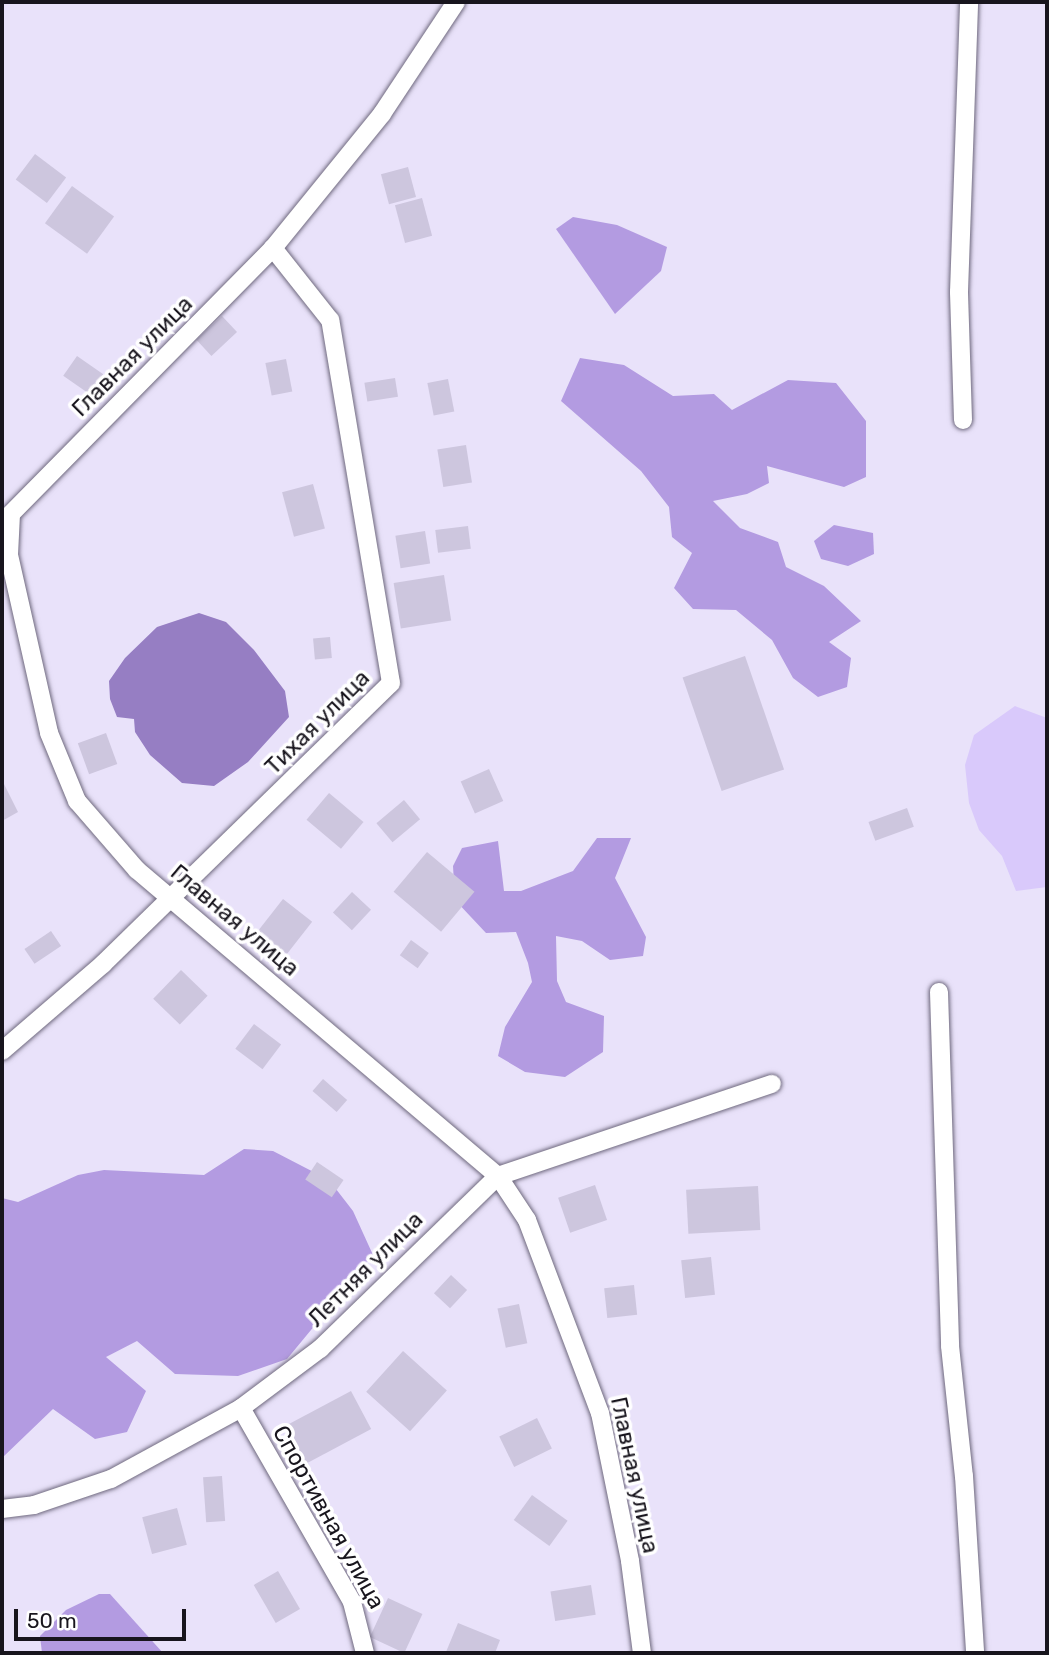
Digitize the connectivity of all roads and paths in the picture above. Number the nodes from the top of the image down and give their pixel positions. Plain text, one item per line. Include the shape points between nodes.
1 (456, 2) edge
2 (969, 2) edge
3 (273, 248) junction
4 (963, 420) dead end
5 (171, 898) junction
6 (939, 992) dead end
7 (2, 1051) edge
8 (772, 1084) dead end
9 (498, 1176) junction
10 (241, 1408) junction
11 (2, 1508) edge
12 (365, 1653) edge
13 (642, 1653) edge
14 (975, 1653) edge

1 - 3 street, Главная улица via 382,114
2 - 4 street via 959,292
3 - 5 street, Тихая улица via 330,320 391,683
3 - 5 street, Главная улица via 11,514 9,555 46,720 77,801 137,870
5 - 7 street, Тихая улица
5 - 9 street, Главная улица
6 - 14 street via 950,1346
8 - 9 street, Летняя улица
9 - 10 street, Летняя улица via 320,1349
9 - 13 street, Главная улица via 527,1220 600,1413 630,1561
10 - 11 street, Летняя улица via 111,1479 34,1505
10 - 12 street, Спортивная улица via 352,1602

